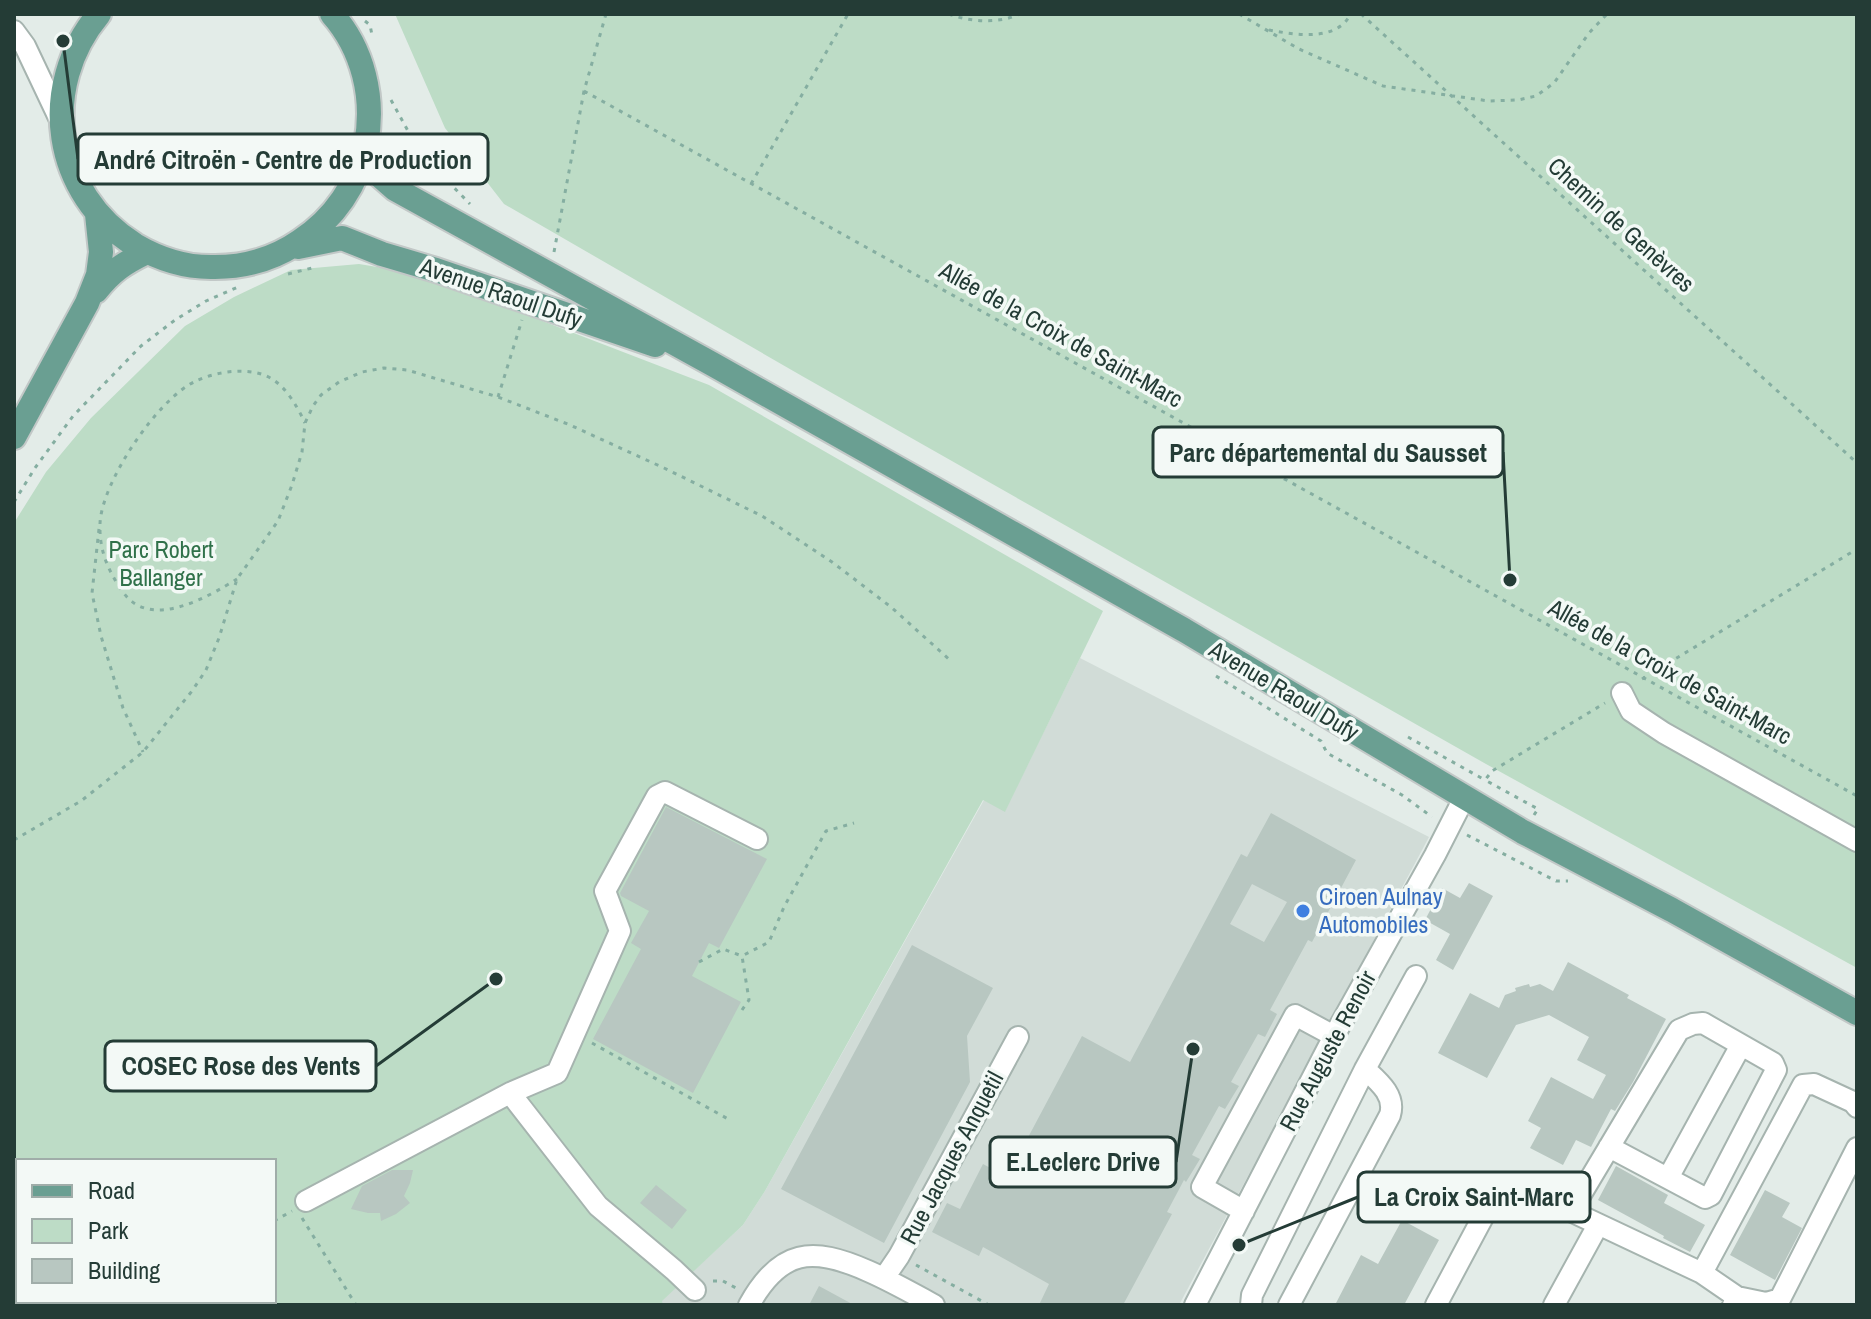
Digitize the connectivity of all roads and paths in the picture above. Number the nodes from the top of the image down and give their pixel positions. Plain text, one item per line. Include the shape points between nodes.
1 (99, 14) edge
2 (332, 14) edge
3 (606, 14) edge
4 (848, 14) edge
5 (949, 14) edge
6 (1019, 14) edge
7 (1239, 14) edge
8 (1351, 14) edge
9 (1361, 14) edge
10 (1607, 14) edge
11 (1265, 29) junction
12 (14, 31) edge
13 (584, 91) junction
14 (1452, 96) junction
15 (392, 105) dead end
16 (61, 122) junction
17 (364, 156) junction
18 (751, 184) junction
19 (462, 198) dead end
20 (97, 214) junction
21 (147, 252) junction
22 (554, 257) dead end
23 (287, 262) junction
24 (314, 267) dead end
25 (241, 286) dead end
26 (87, 303) junction
27 (523, 314) dead end
28 (714, 365) junction
29 (498, 397) junction
30 (305, 423) junction
31 (14, 437) edge
32 (1857, 463) edge
33 (14, 502) edge
34 (100, 521) junction
35 (1857, 549) edge
36 (237, 579) junction
37 (951, 661) dead end
38 (1210, 670) dead end
39 (1643, 678) junction
40 (1622, 693) junction
41 (143, 752) junction
42 (1857, 796) edge
43 (1464, 798) junction
44 (854, 823) dead end
45 (1449, 827) junction
46 (1523, 832) junction
47 (757, 839) dead end
48 (14, 840) edge
49 (1857, 841) edge
50 (1568, 881) dead end
51 (742, 956) junction
52 (699, 962) dead end
53 (1416, 976) dead end
54 (742, 1010) dead end
55 (1857, 1013) edge
56 (575, 1034) junction
57 (1334, 1036) junction
58 (1018, 1037) dead end
59 (1741, 1045) junction
60 (1365, 1069) junction
61 (510, 1093) junction
62 (1857, 1107) edge
63 (728, 1119) dead end
64 (1609, 1147) junction
65 (1857, 1148) edge
66 (1668, 1178) junction
67 (306, 1201) dead end
68 (1244, 1211) junction
69 (1571, 1211) junction
70 (276, 1220) edge
71 (1598, 1225) junction
72 (899, 1256) junction
73 (1702, 1273) junction
74 (884, 1278) junction
75 (695, 1290) joint
76 (751, 1301) edge
77 (1735, 1301) edge
78 (356, 1305) edge
79 (934, 1305) edge
80 (989, 1305) edge
81 (1195, 1305) edge
82 (1251, 1305) edge
83 (1289, 1305) edge
84 (1436, 1305) edge
85 (1554, 1305) edge

1 - 16 main road via 71,58
2 - 17 main road via 354,46 364,73 369,128
3 - 13 path
4 - 18 path
5 - 6 path via 978,20
7 - 11 path
8 - 11 path via 1342,25 1319,34
9 - 14 path, Chemin de Genèvres
10 - 14 path via 1554,83 1536,96 1489,101
11 - 14 path via 1383,86
12 - 16 street
13 - 18 path, Allée de la Croix de Saint-Marc
13 - 22 path
14 - 32 path, Chemin de Genèvres
15 - 19 path via 420,153
16 - 20 main road via 74,176
17 - 23 main road via 335,210
17 - 28 main road, Avenue Raoul Dufy via 395,189
18 - 39 path, Allée de la Croix de Saint-Marc
20 - 21 main road
20 - 26 main road via 101,252
21 - 23 main road via 203,268
21 - 26 main road via 108,276
23 - 24 path
23 - 28 main road, Avenue Raoul Dufy via 342,238
25 - 33 path via 185,313 141,346 73,416
26 - 31 main road
27 - 29 path
28 - 43 main road, Avenue Raoul Dufy via 1184,630
29 - 30 path via 384,368 339,382 321,395
29 - 37 path via 570,425 762,516 891,607
30 - 34 path via 272,379 248,371 223,372 194,382 168,402 123,460
30 - 36 path via 302,452 278,521
34 - 36 path via 110,573 126,596 147,609 187,606
34 - 41 path via 92,593 123,708
35 - 39 path
36 - 41 path via 206,670
38 - 45 path via 1321,741 1327,753
39 - 40 path
39 - 42 path, Allée de la Croix de Saint-Marc
40 - 46 path via 1485,780 1538,809
40 - 49 street via 1631,711 1664,733
41 - 48 path via 81,801
43 - 45 street, Rue Auguste Renoir
43 - 46 main road, Avenue Raoul Dufy
44 - 51 path via 826,831 769,942
45 - 50 path via 1556,881
45 - 57 street, Rue Auguste Renoir
46 - 55 main road, Avenue Raoul Dufy
47 - 56 street via 665,792 657,796 605,891 620,931
51 - 52 path via 723,949
51 - 54 path via 749,1000
53 - 60 street
56 - 61 street via 557,1073
56 - 63 path
57 - 68 street, Rue Auguste Renoir
57 - 68 street via 1295,1015 1202,1187
58 - 72 street, Rue Jacques Anquetil
59 - 64 street via 1703,1023 1679,1030
59 - 66 street
59 - 66 street via 1776,1070 1711,1195 1705,1198
60 - 82 street
60 - 83 street via 1393,1106
61 - 67 street
61 - 75 street via 598,1206
62 - 73 street via 1814,1084 1803,1085
64 - 66 street
64 - 69 street
65 - 77 street via 1780,1299
68 - 81 street, Rue Auguste Renoir
69 - 71 street
69 - 84 street via 1522,1190 1501,1191
70 - 78 path via 297,1210
71 - 73 street
71 - 85 street
72 - 74 street, Rue Jacques Anquetil
72 - 80 path
73 - 77 street
74 - 76 street via 846,1261 807,1256 779,1268
74 - 79 street
75 - 76 path via 723,1281

